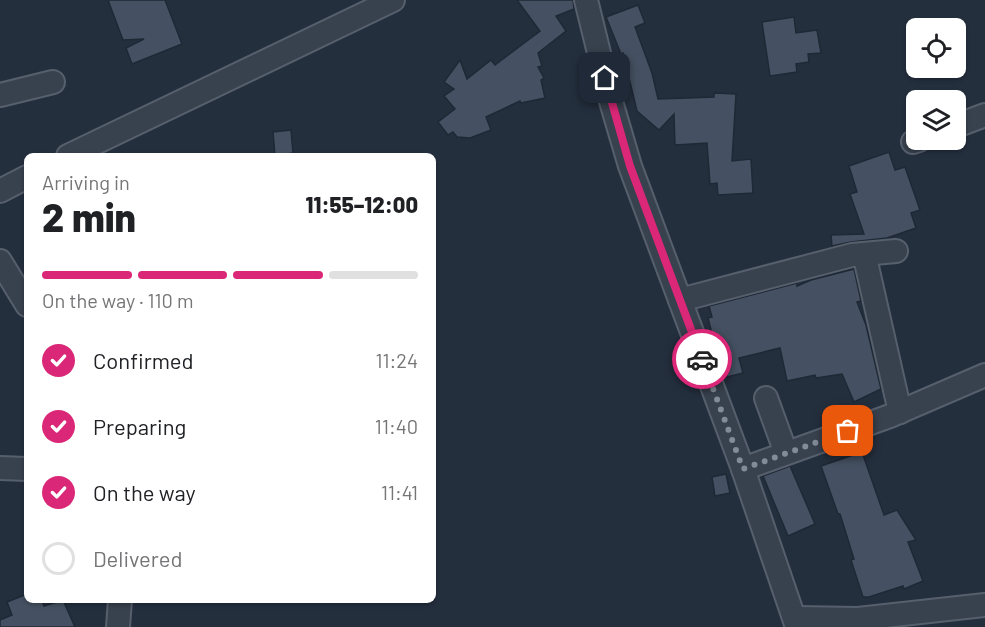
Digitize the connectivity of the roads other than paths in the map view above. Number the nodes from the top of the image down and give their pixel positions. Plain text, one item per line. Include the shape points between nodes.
1 (393, 0) edge
2 (586, 0) edge
3 (53, 82) dead end
4 (0, 95) edge
5 (985, 115) edge
6 (966, 122) edge
7 (74, 153) edge
8 (24, 179) edge
9 (0, 191) edge
10 (896, 251) dead end
11 (0, 261) edge
12 (866, 262) dead end
13 (24, 300) edge
14 (680, 300) junction
15 (985, 375) edge
16 (766, 398) dead end
17 (900, 412) junction
18 (786, 453) junction
19 (0, 468) edge
20 (24, 469) edge
21 (743, 469) junction
22 (120, 603) edge
23 (985, 605) edge
24 (796, 622) edge
25 (118, 627) edge

1 - 7 street
2 - 14 street via 630,166
3 - 4 street
5 - 6 street
8 - 9 street
10 - 14 street via 852,255
11 - 13 street
12 - 17 street
14 - 21 street
15 - 17 street
16 - 18 street
17 - 18 street
18 - 21 street
19 - 20 street
21 - 24 street
22 - 25 street
23 - 24 street

